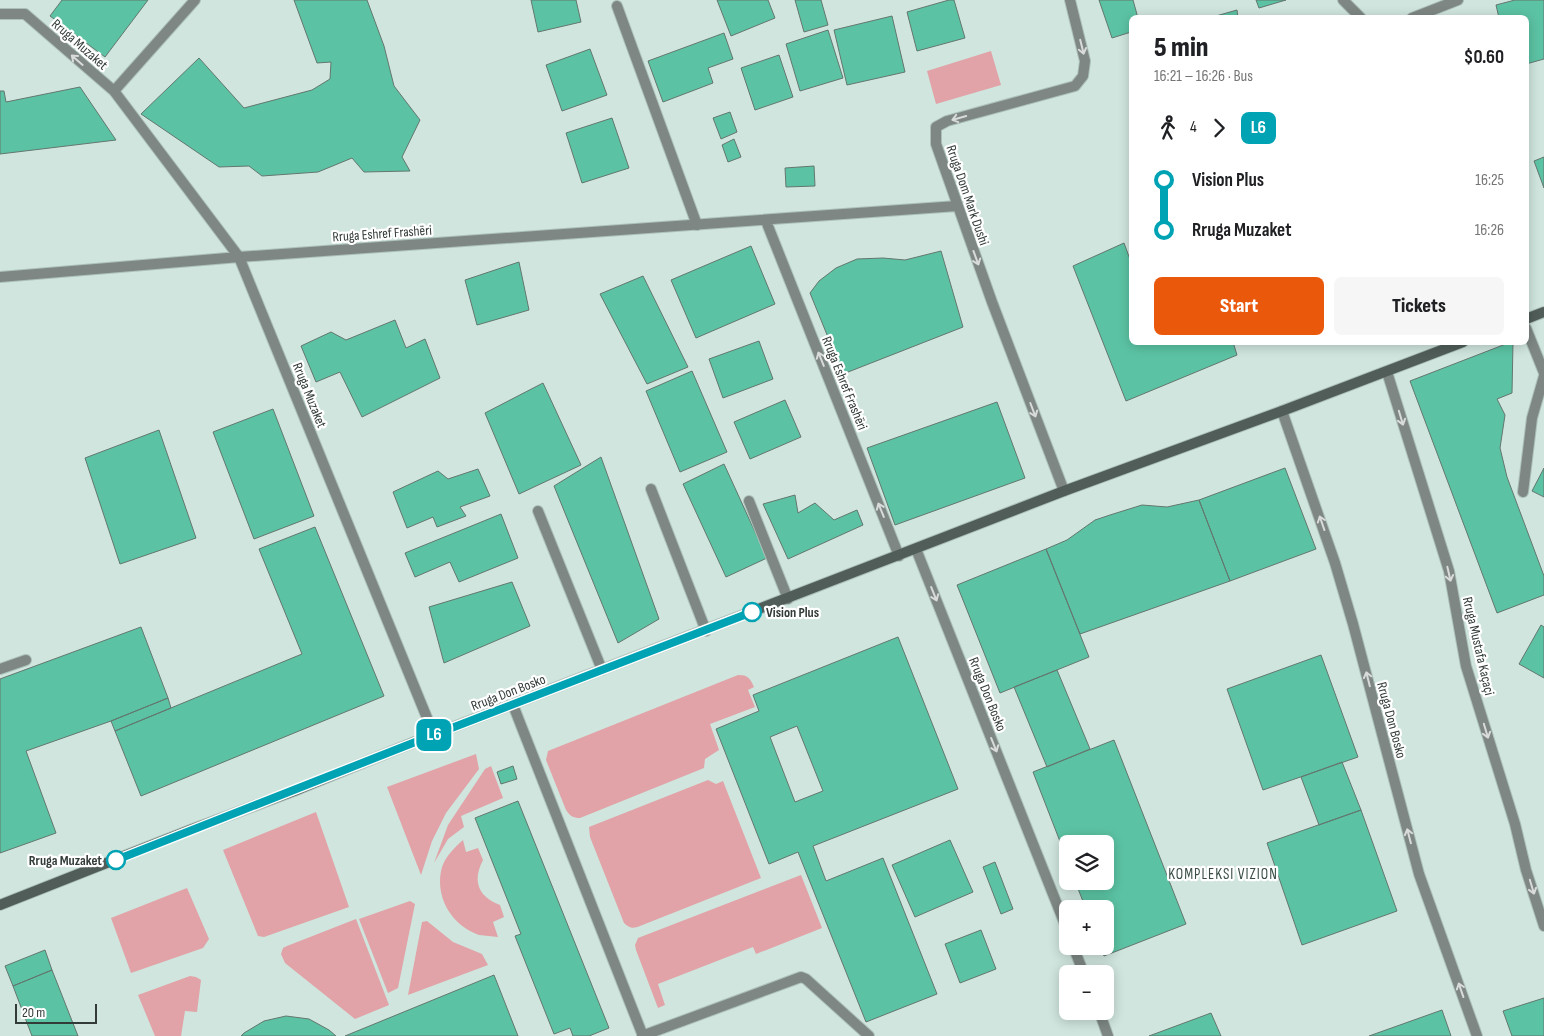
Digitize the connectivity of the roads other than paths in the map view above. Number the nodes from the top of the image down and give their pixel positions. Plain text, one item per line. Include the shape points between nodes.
1 (195, 0) edge
2 (1070, 0) edge
3 (1343, 0) edge
4 (1458, 0) edge
5 (617, 6) dead end
6 (0, 14) edge
7 (1358, 15) edge
8 (1420, 15) edge
9 (114, 91) junction
10 (957, 206) junction
11 (766, 221) junction
12 (697, 225) junction
13 (239, 257) junction
14 (0, 277) edge
15 (1544, 312) edge
16 (1529, 318) edge
17 (1529, 336) edge
18 (1455, 345) edge
19 (1387, 372) junction
20 (1544, 375) edge
21 (1282, 411) junction
22 (651, 489) dead end
23 (1064, 491) junction
24 (1523, 492) dead end
25 (750, 501) dead end
26 (538, 511) dead end
27 (916, 549) junction
28 (899, 556) junction
29 (788, 599) junction
30 (706, 631) junction
31 (26, 660) dead end
32 (0, 669) edge
33 (602, 670) junction
34 (512, 705) junction
35 (434, 735) junction
36 (0, 905) edge
37 (1059, 909) edge
38 (1544, 926) edge
39 (1102, 1020) edge
40 (642, 1036) edge
41 (869, 1036) edge
42 (1108, 1036) edge
43 (1477, 1036) edge

1 - 9 street
2 -> 10 street, Rruga Dom Mark Dushi via 1085,61 1084,76 1075,86 936,127 936,144
3 - 7 street
4 - 8 street
5 - 12 street
9 -> 6 street, Rruga Muzaket via 25,14
9 - 13 street, Rruga Muzaket
10 - 11 street, Rruga Eshref Frashëri
10 -> 23 street, Rruga Dom Mark Dushi
11 - 12 street, Rruga Eshref Frashëri
28 -> 11 street, Rruga Eshref Frashëri
12 - 13 street, Rruga Eshref Frashëri
13 - 14 street, Rruga Eshref Frashëri
13 - 35 street, Rruga Muzaket
15 - 16 main road
17 - 20 street
18 - 19 main road, Rruga Don Bosko
19 - 21 main road, Rruga Don Bosko
19 -> 38 street, Rruga Mustafa Kaçaçi via 1449,571 1466,666
20 - 24 street via 1532,418
21 - 23 main road, Rruga Don Bosko
43 -> 21 street, Rruga Don Bosko via 1419,874 1336,563
22 - 30 street
23 - 27 main road, Rruga Don Bosko
25 - 29 street
26 - 33 street
27 - 28 main road, Rruga Don Bosko
27 -> 37 street, Rruga Don Bosko
28 - 29 main road, Rruga Don Bosko
29 - 30 main road, Rruga Don Bosko
30 - 33 main road, Rruga Don Bosko
31 - 32 street
33 - 34 main road, Rruga Don Bosko
34 - 35 main road, Rruga Don Bosko
34 - 40 street
35 - 36 main road, Rruga Don Bosko
39 - 42 street
40 - 41 street via 801,978

